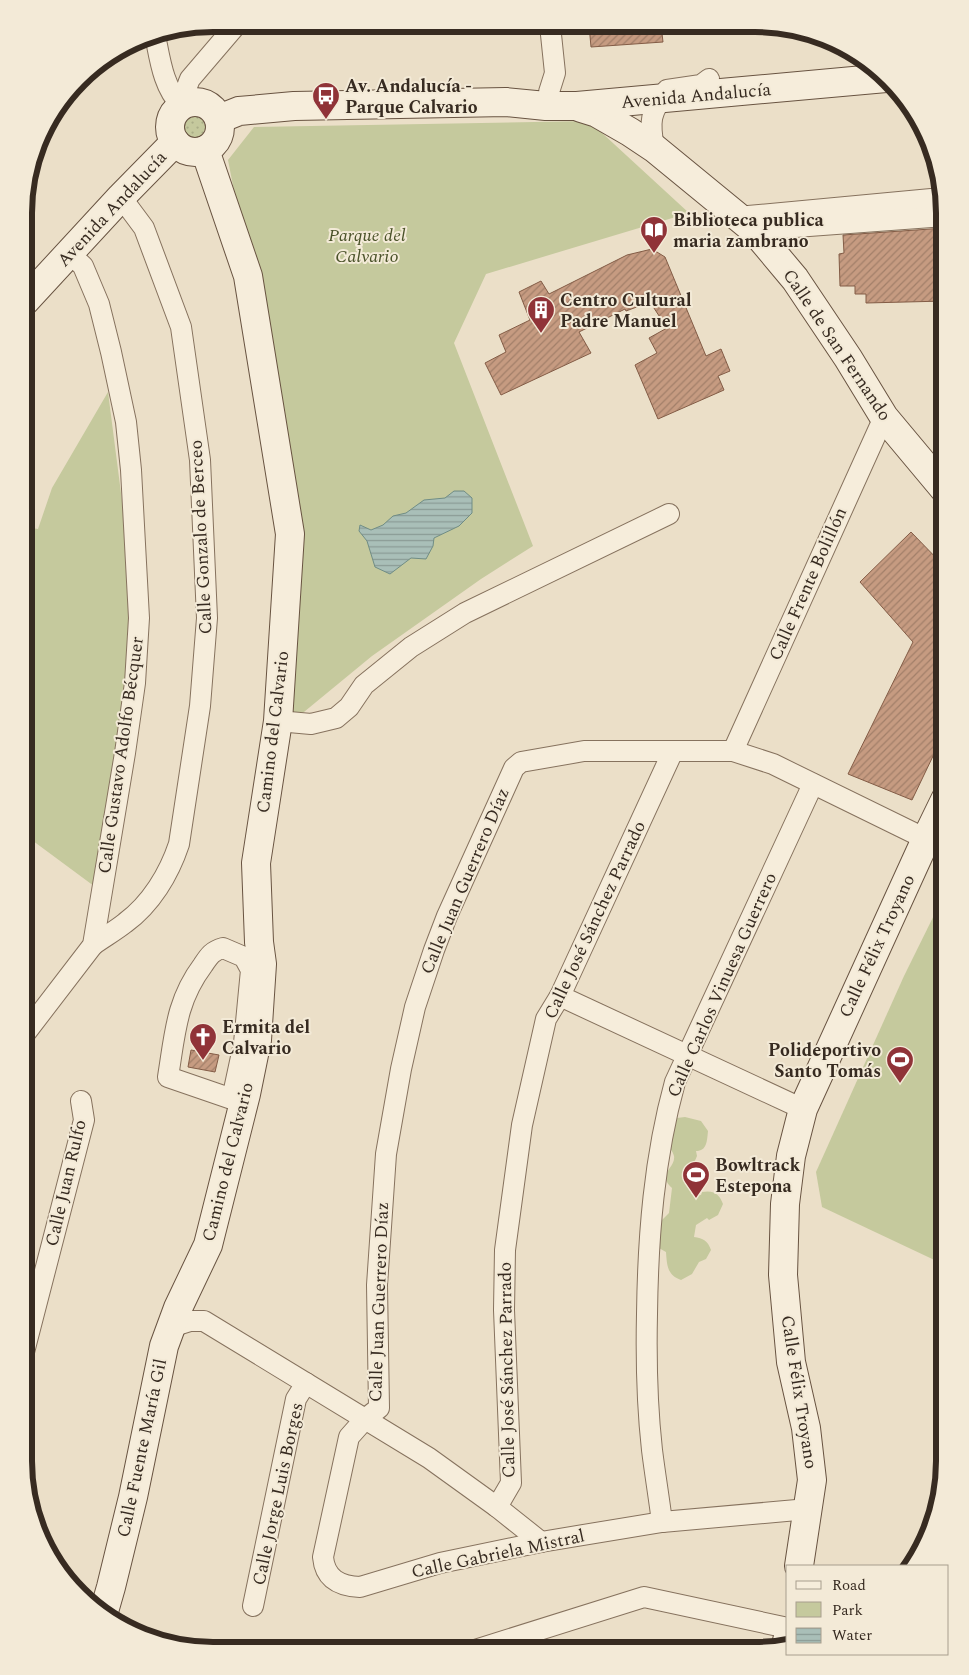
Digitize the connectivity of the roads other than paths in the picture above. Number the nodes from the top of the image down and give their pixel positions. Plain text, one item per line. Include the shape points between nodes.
1 (230, 32) edge
2 (551, 32) edge
3 (157, 42) edge
4 (864, 69) edge
5 (709, 79) junction
6 (877, 79) edge
7 (549, 92) junction
8 (660, 99) junction
9 (506, 102) junction
10 (185, 104) junction
11 (577, 106) junction
12 (219, 119) junction
13 (175, 142) junction
14 (654, 148) junction
15 (205, 150) junction
16 (121, 197) junction
17 (936, 199) edge
18 (936, 216) edge
19 (746, 223) junction
20 (70, 253) junction
21 (32, 293) edge
22 (884, 417) junction
23 (936, 479) edge
24 (670, 514) dead end
25 (278, 721) junction
26 (673, 751) junction
27 (733, 751) junction
28 (813, 784) junction
29 (936, 818) edge
30 (926, 839) junction
31 (93, 944) junction
32 (560, 996) junction
33 (32, 1024) edge
34 (688, 1056) junction
35 (232, 1099) joint
36 (81, 1101) dead end
37 (802, 1109) junction
38 (191, 1285) junction
39 (32, 1321) edge
40 (204, 1321) junction
41 (171, 1327) junction
42 (306, 1383) junction
43 (365, 1419) junction
44 (497, 1507) junction
45 (808, 1509) junction
46 (662, 1522) junction
47 (541, 1542) junction
48 (799, 1565) edge
49 (254, 1606) dead end
50 (105, 1607) edge
51 (786, 1628) edge
52 (501, 1642) edge

1 - 10 street via 190,79
2 - 7 street via 555,73
3 - 10 street via 167,84 172,94
4 - 5 street, Avenida Andalucía
5 - 7 street, Avenida Andalucía
5 - 8 street via 701,85 667,90
6 - 8 street, Avenida Andalucía
7 - 9 street, Avenida Andalucía
8 - 11 street, Avenida Andalucía
8 - 14 street via 650,126
9 - 11 street, Avenida Andalucía
9 - 12 street, Avenida Andalucía via 294,106 239,111
10 - 12 street via 207,104
10 - 13 street via 171,118 169,126
11 - 14 street, Calle de San Fernando via 612,121
12 - 15 street via 221,126 216,141
13 - 15 street via 188,151
13 - 16 street, Avenida Andalucía
14 - 19 street, Calle de San Fernando
15 - 25 street, Camino del Calvario via 248,276 290,534
16 - 20 street, Avenida Andalucía
16 - 31 street, Calle Gonzalo de Berceo via 144,228 180,327 200,460 207,618 200,706 174,860 164,879 127,922
17 - 19 street
18 - 19 street
19 - 22 street, Calle de San Fernando via 795,279
20 - 21 street, Avenida Andalucía
20 - 31 street, Calle Gustavo Adolfo Bécquer via 83,266 99,304 126,422 139,618 135,683
22 - 23 street, Calle de San Fernando
22 - 27 street, Calle Frente Bolillón
24 - 25 street via 465,613 411,647 364,685 349,707 336,718 311,724
25 - 38 street, Camino del Calvario via 256,863 258,942 262,964 257,1040 208,1245
26 - 27 street, Calle Juan Guerrero Díaz
26 - 32 street, Calle José Sánchez Parrado
26 - 43 street, Calle Juan Guerrero Díaz via 584,751 521,762 508,778 447,916 415,1006 386,1154 377,1285 379,1408
27 - 28 street, Calle Juan Guerrero Díaz via 773,764
28 - 30 street, Calle Juan Guerrero Díaz
28 - 34 street, Calle Carlos Vinuesa Guerrero
29 - 30 street, Calle Félix Troyano
30 - 37 street, Calle Félix Troyano
31 - 33 street, Calle Gustavo Adolfo Bécquer
32 - 34 street
32 - 44 street, Calle José Sánchez Parrado via 546,1019 522,1125 505,1250 504,1310 512,1483
34 - 37 street
34 - 46 street, Calle Carlos Vinuesa Guerrero via 675,1082 656,1163 647,1272 647,1364 652,1449
35 - 35 street via 168,1077 176,1024 191,981 213,951 223,948 244,957 251,970 244,1043
36 - 39 street, Calle Juan Rulfo via 84,1120
37 - 45 street, Calle Félix Troyano via 791,1156 785,1204 783,1274 791,1362 806,1428 812,1480
38 - 40 street
38 - 41 street, Calle Fuente María Gil
40 - 41 street via 190,1321
40 - 42 street
41 - 50 street, Calle Fuente María Gil
42 - 43 street
42 - 49 street, Calle Jorge Luis Borges via 296,1399
43 - 44 street via 429,1458
43 - 47 street, Calle Gabriela Mistral via 349,1437 323,1557 326,1572 331,1578 348,1587 360,1587 440,1563
44 - 47 street
45 - 46 street, Calle Gabriela Mistral
45 - 48 street, Calle Félix Troyano
46 - 47 street, Calle Gabriela Mistral
51 - 52 street via 644,1597

